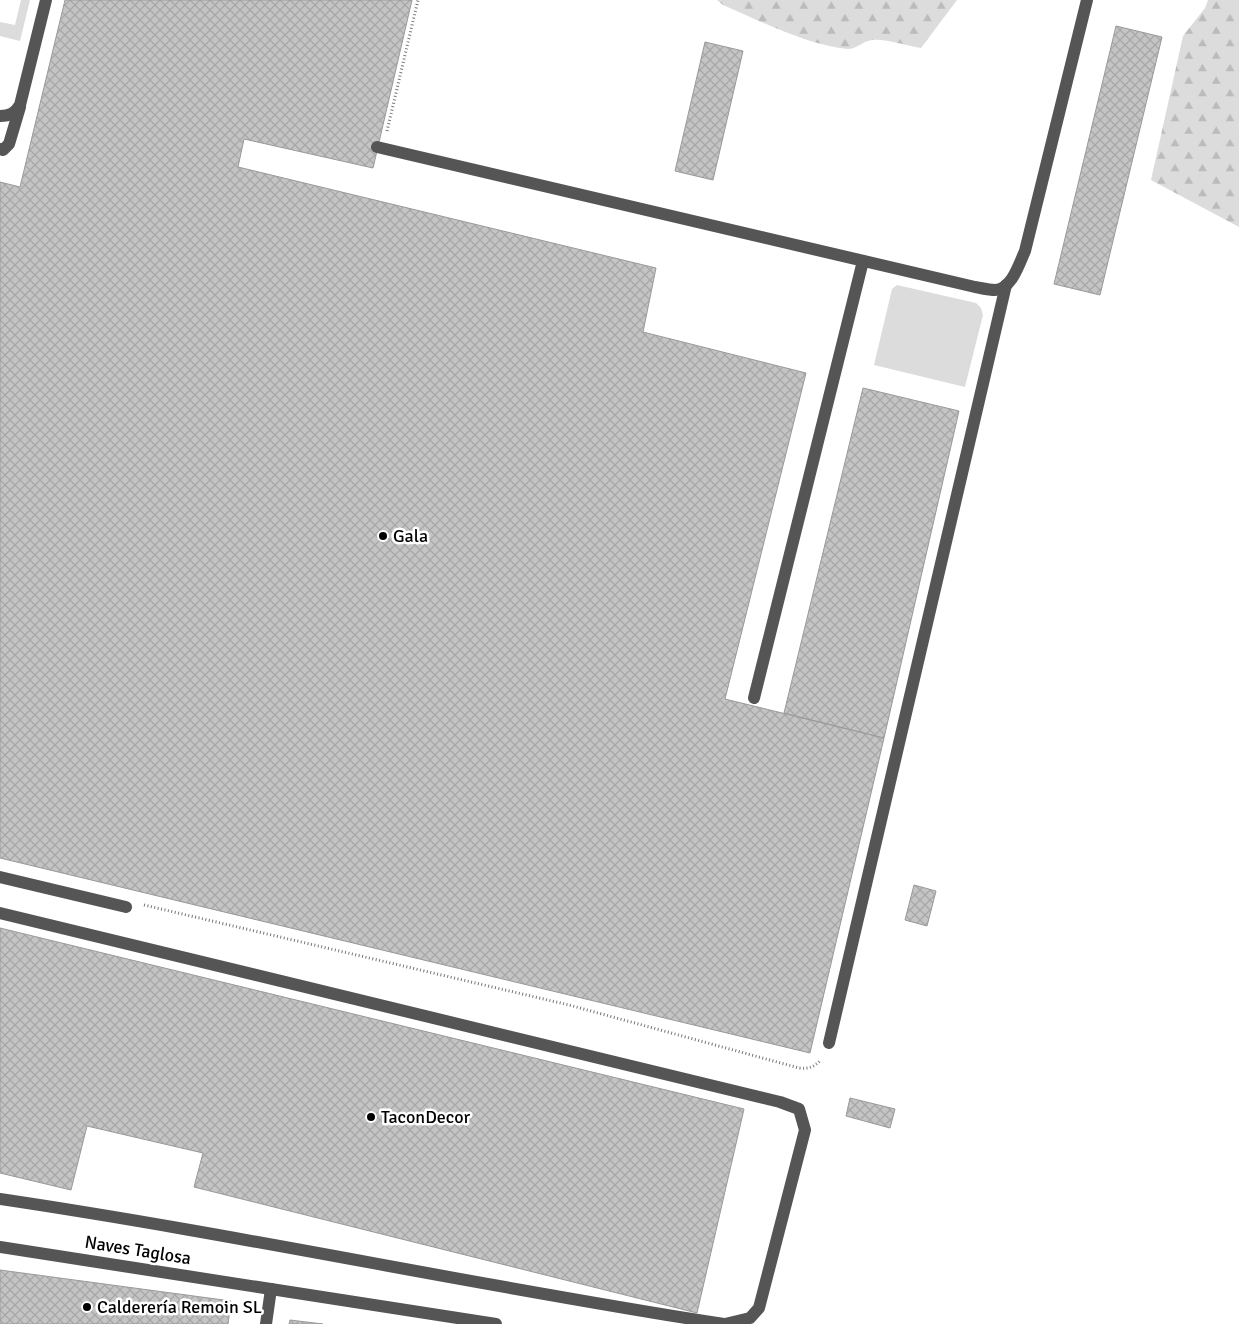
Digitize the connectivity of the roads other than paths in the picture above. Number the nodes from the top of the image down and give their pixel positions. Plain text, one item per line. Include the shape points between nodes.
1 (46, 0) edge
2 (1087, 0) edge
3 (20, 105) junction
4 (0, 116) edge
5 (381, 142) road end
6 (0, 149) edge
7 (864, 261) junction
8 (1006, 285) junction
9 (754, 698) dead end
10 (0, 877) edge
11 (126, 907) road end
12 (0, 913) edge
13 (829, 1043) road end
14 (0, 1199) edge
15 (0, 1247) edge
16 (271, 1289) junction
17 (266, 1324) edge
18 (496, 1324) edge
19 (724, 1324) edge

1 - 3 lane
2 - 8 lane via 1025,251
3 - 4 lane via 15,113
3 - 6 lane via 9,144
5 - 7 lane
7 - 8 lane via 975,287 996,290
7 - 9 lane
8 - 13 lane
10 - 11 lane
12 - 19 lane via 799,1109 805,1130 759,1308 750,1318
14 - 19 lane via 104,1214
15 - 16 lane, Naves Taglosa
16 - 17 lane
16 - 18 lane, Naves Taglosa

